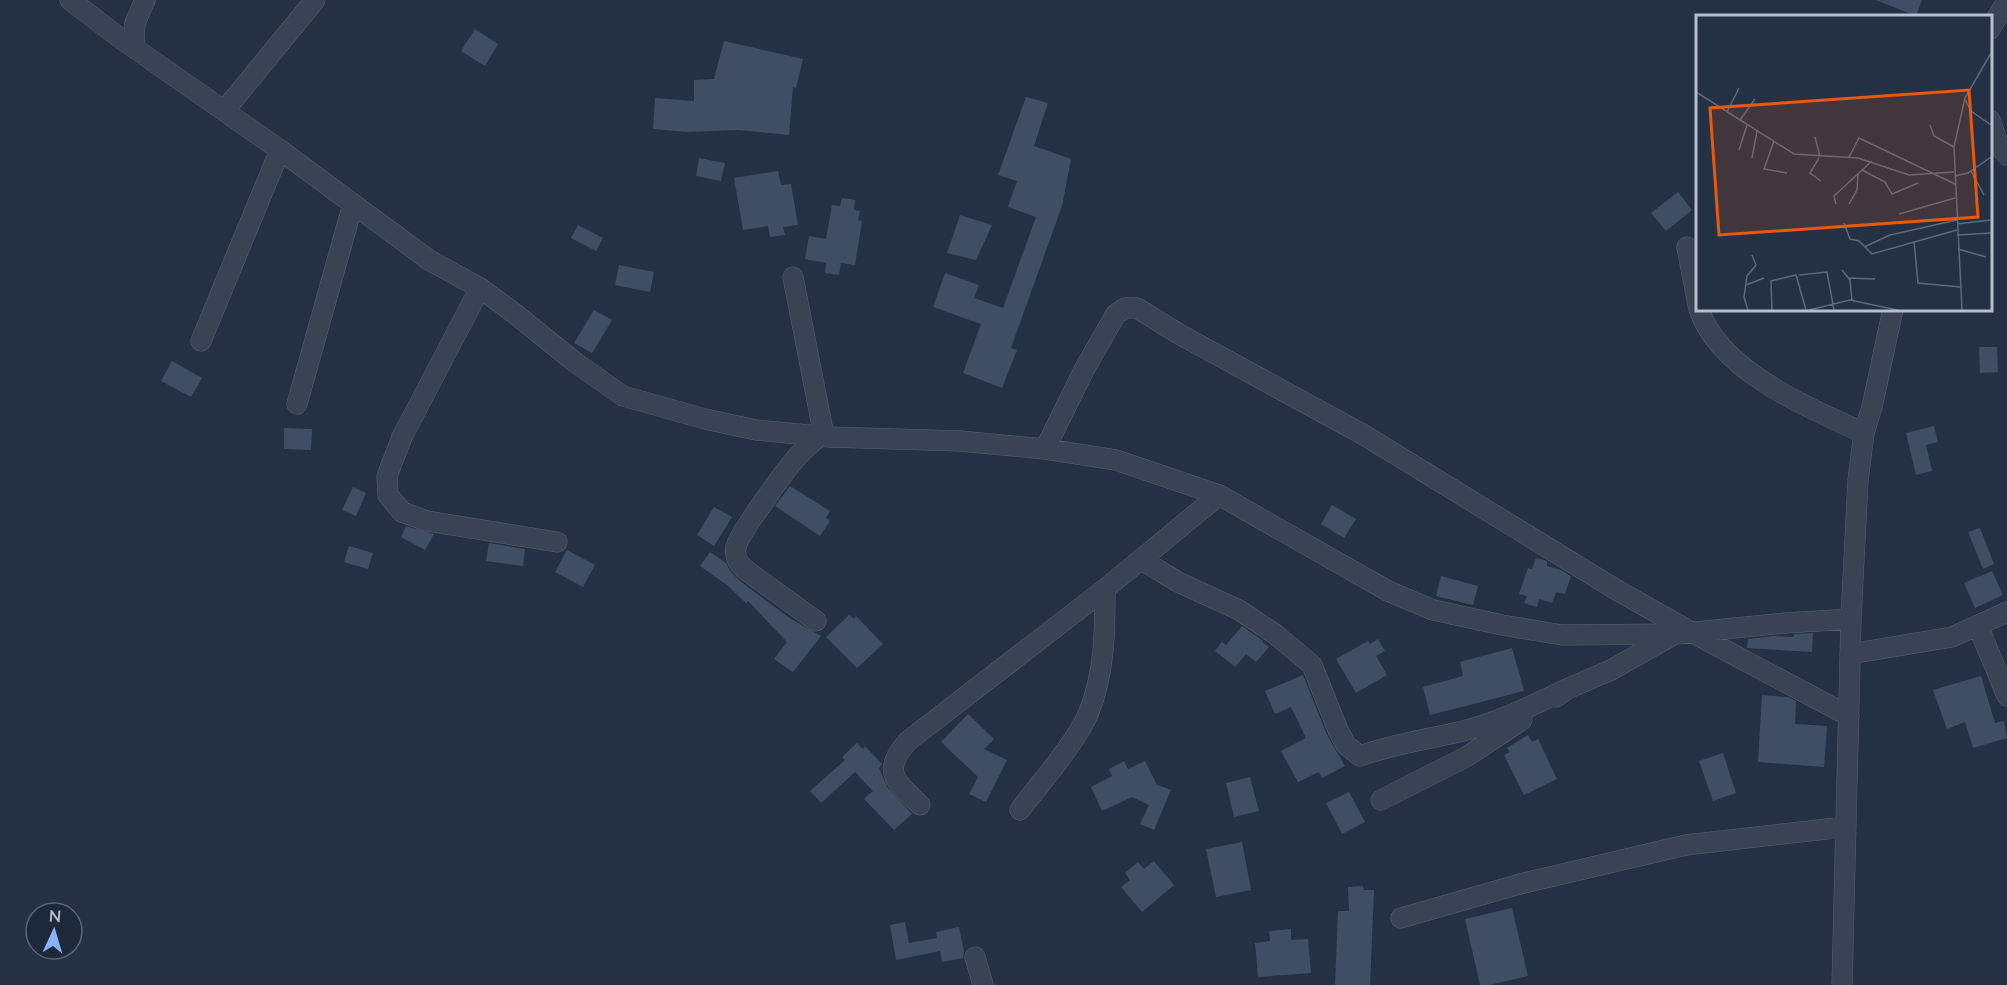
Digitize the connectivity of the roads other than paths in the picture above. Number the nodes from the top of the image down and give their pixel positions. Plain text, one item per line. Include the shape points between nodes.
1 (70, 0) edge
2 (145, 0) edge
3 (315, 0) edge
4 (2007, 1) edge
5 (1992, 25) edge
6 (134, 48) junction
7 (224, 111) junction
8 (1992, 125) edge
9 (280, 150) junction
10 (2007, 155) edge
11 (353, 204) junction
12 (1687, 247) dead end
13 (793, 277) dead end
14 (480, 288) junction
15 (1696, 292) edge
16 (1700, 310) edge
17 (1893, 310) edge
18 (201, 341) dead end
19 (297, 404) dead end
20 (1864, 432) junction
21 (822, 436) junction
22 (1045, 449) junction
23 (1219, 495) junction
24 (557, 542) dead end
25 (1142, 560) junction
26 (1106, 589) junction
27 (2007, 612) edge
28 (1851, 620) junction
29 (816, 621) dead end
30 (1978, 626) junction
31 (1683, 633) junction
32 (1850, 654) junction
33 (1567, 689) junction
34 (2007, 696) edge
35 (1849, 716) junction
36 (1381, 800) dead end
37 (920, 805) dead end
38 (1020, 810) dead end
39 (1844, 827) junction
40 (1401, 918) dead end
41 (975, 957) dead end
42 (983, 985) edge
43 (1842, 985) edge

1 - 6 street
2 - 6 street via 135,23
3 - 7 street
4 - 5 street
6 - 7 street
7 - 9 street
8 - 10 street
9 - 11 street
9 - 18 street
11 - 14 street via 429,260
11 - 19 street
12 - 15 street
13 - 21 street
14 - 21 street via 624,396 746,428
14 - 24 street via 402,438 387,476 388,495 402,512 427,521
16 - 20 street via 1713,339 1752,374 1803,405
17 - 20 street
20 - 28 street
21 - 22 street via 912,438
21 - 29 street via 796,458 736,546 738,564
22 - 23 street via 1116,460
22 - 31 street via 1116,314 1137,308 1364,435
23 - 25 street
23 - 31 street via 1388,591 1432,610 1562,635
25 - 26 street
25 - 33 street via 1178,582 1239,610 1312,666 1338,730 1346,745 1360,756 1497,721
26 - 37 street via 896,754 894,772 900,786
26 - 38 street via 1105,644 1089,712 1078,733
27 - 30 street
28 - 31 street
28 - 32 street
30 - 32 street via 1952,637
30 - 34 street
31 - 33 street
31 - 35 street
32 - 35 street
33 - 36 street via 1466,758
35 - 39 street
39 - 40 street via 1686,845 1520,884
39 - 43 street
41 - 42 street

